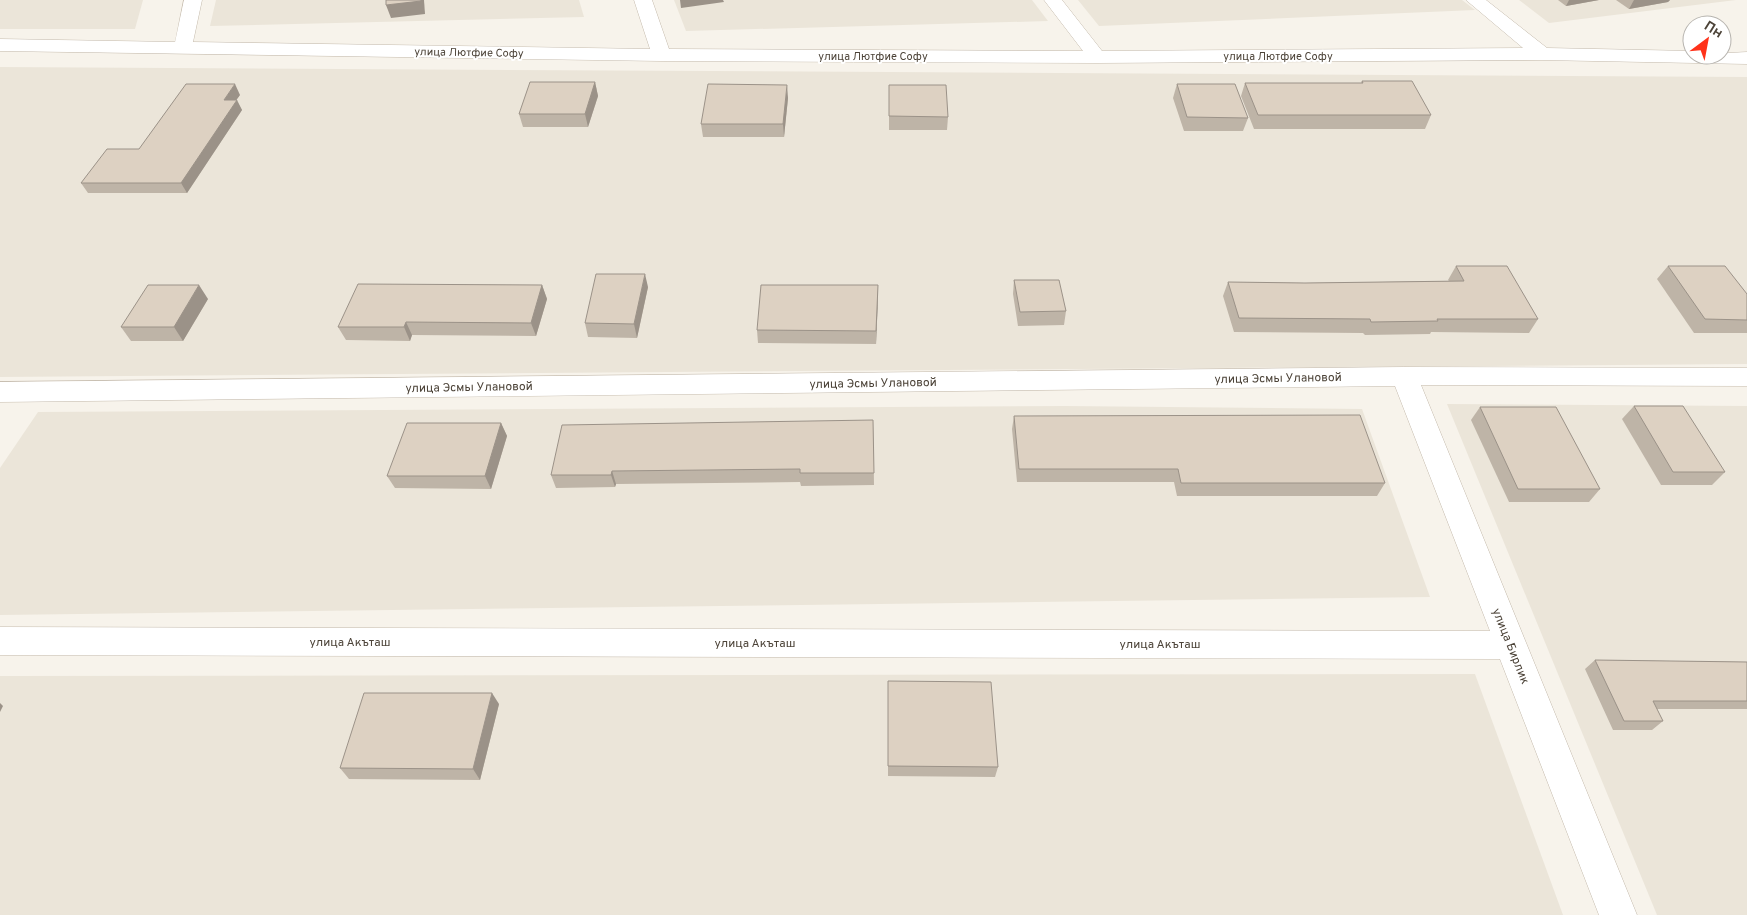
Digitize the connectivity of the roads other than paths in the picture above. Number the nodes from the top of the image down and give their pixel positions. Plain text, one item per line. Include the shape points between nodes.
1 (193, 0) edge
2 (643, 0) edge
3 (1053, 0) edge
4 (1475, 0) edge
5 (0, 45) edge
6 (183, 47) junction
7 (1542, 54) junction
8 (661, 55) junction
9 (1097, 57) junction
10 (1747, 58) edge
11 (1404, 376) junction
12 (1747, 377) edge
13 (3, 396) edge
14 (0, 642) edge
15 (1511, 645) junction
16 (1618, 915) edge

1 - 6 street
2 - 8 street
3 - 9 street
4 - 7 street
5 - 6 street, улица Лютфие Софу
6 - 8 street, улица Лютфие Софу
7 - 9 street, улица Лютфие Софу
7 - 10 street, улица Лютфие Софу
8 - 9 street, улица Лютфие Софу
11 - 12 street, улица Эсмы Улановой
11 - 13 street, улица Эсмы Улановой
11 - 15 street, улица Бирлик
14 - 15 street, улица Акъташ
15 - 16 street, улица Бирлик

